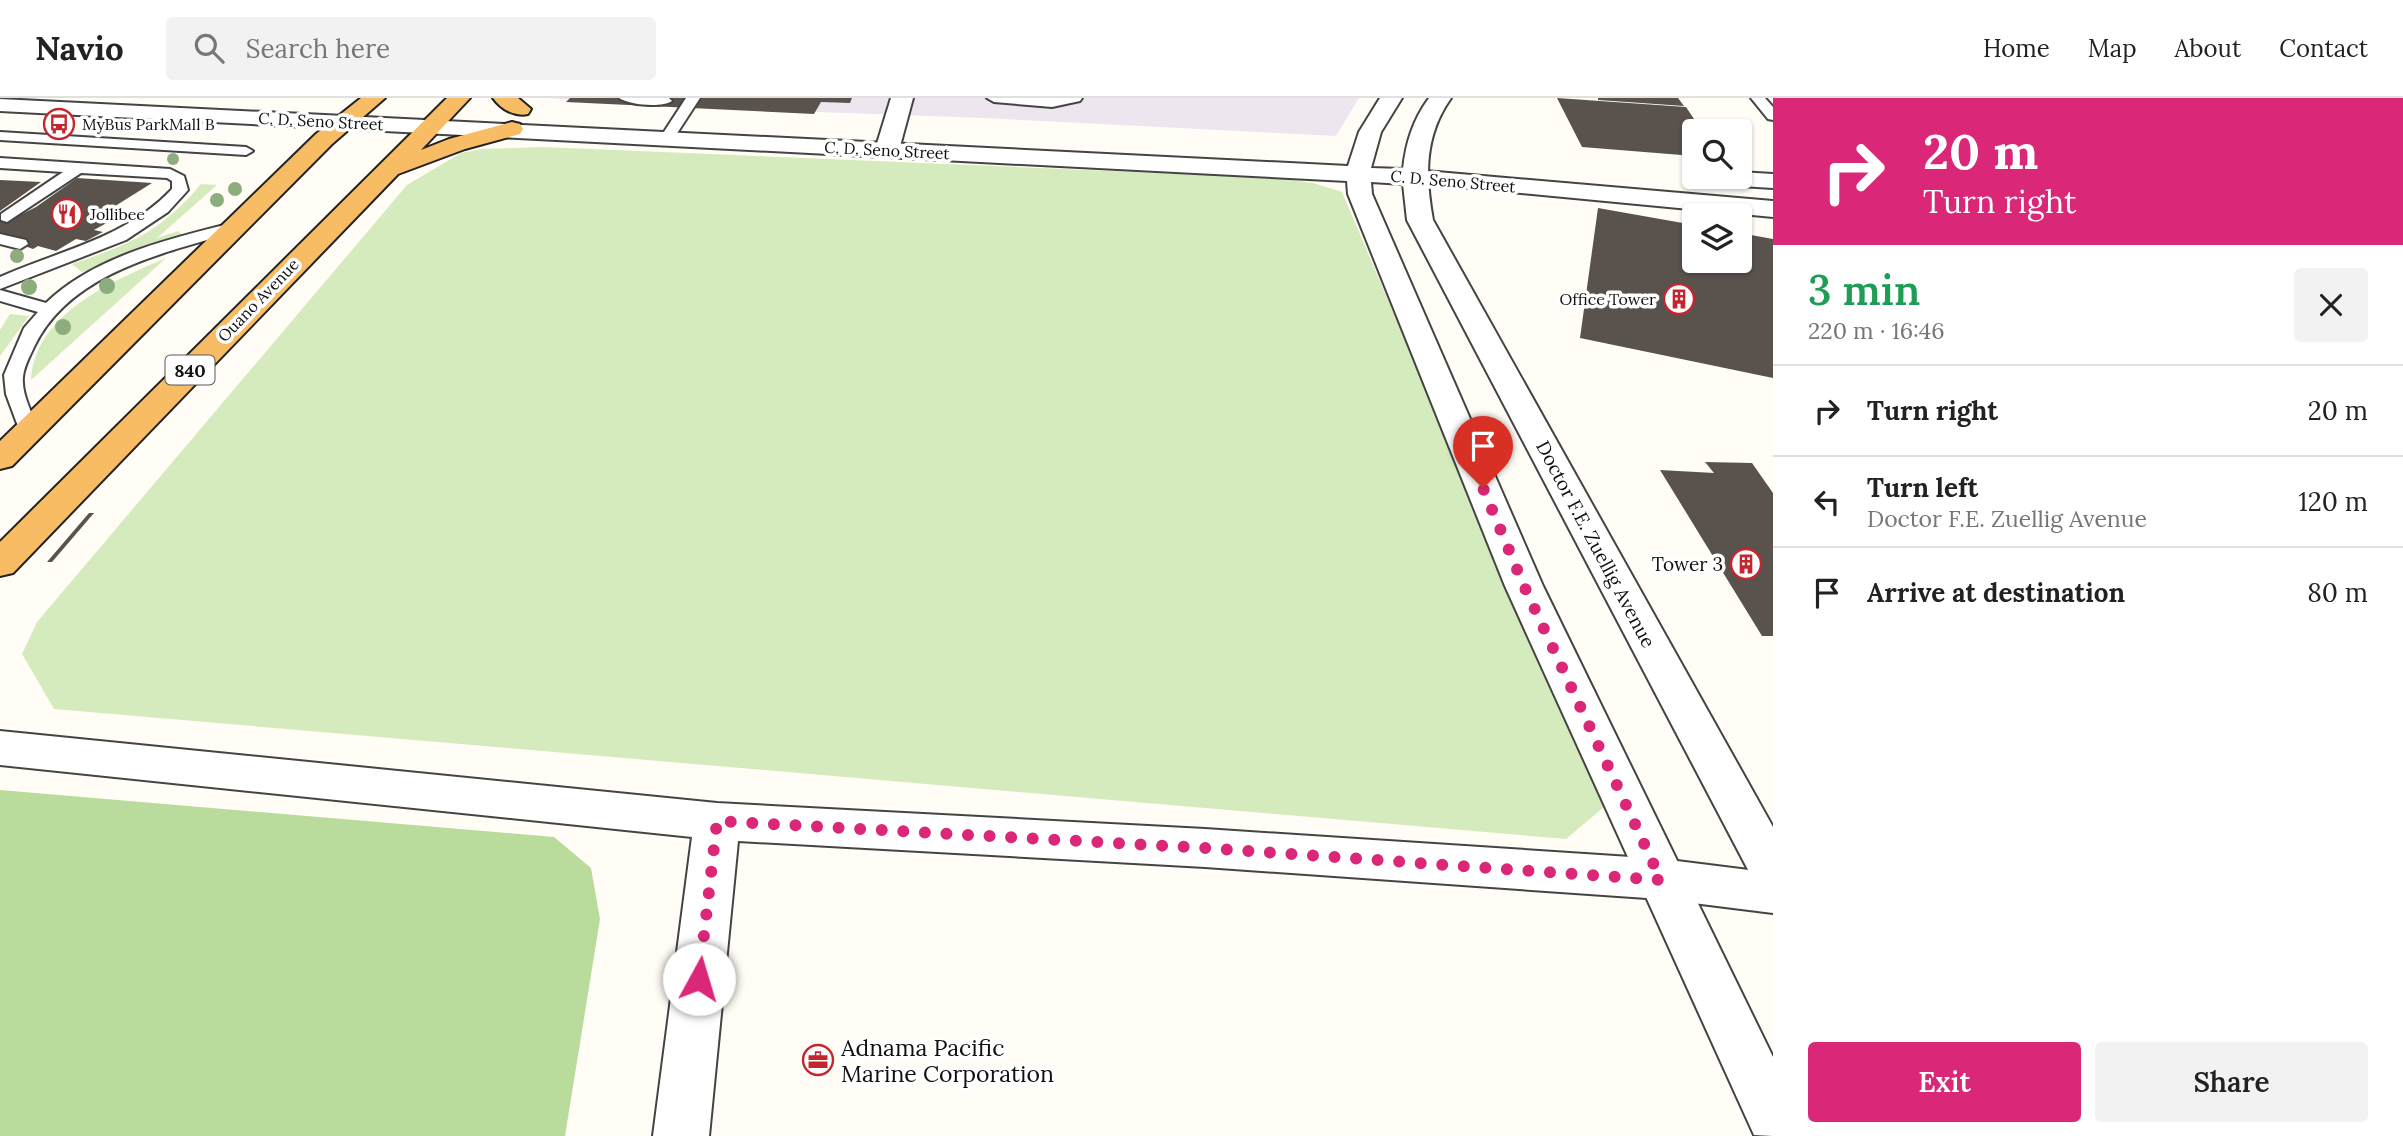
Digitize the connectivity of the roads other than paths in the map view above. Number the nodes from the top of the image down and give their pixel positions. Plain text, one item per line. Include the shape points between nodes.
1 (692, 98) edge
2 (902, 98) edge
3 (994, 98) edge
4 (1075, 98) edge
5 (1391, 98) edge
6 (1440, 98) edge
7 (1758, 98) edge
8 (382, 99) edge
9 (0, 105) edge
10 (620, 106) edge
11 (487, 107) edge
12 (667, 108) edge
13 (340, 110) edge
14 (547, 110) dead end
15 (428, 114) junction
16 (1773, 116) edge
17 (706, 119) dead end
18 (773, 122) dead end
19 (0, 136) edge
20 (667, 138) junction
21 (890, 140) junction
22 (1223, 145) dead end
23 (198, 148) junction
24 (246, 151) dead end
25 (1350, 159) junction
26 (0, 163) edge
27 (1524, 164) dead end
28 (1415, 167) junction
29 (78, 168) junction
30 (170, 174) junction
31 (381, 176) junction
32 (1752, 180) edge
33 (1773, 181) edge
34 (1773, 209) edge
35 (7, 217) dead end
36 (236, 227) junction
37 (0, 239) edge
38 (20, 244) dead end
39 (42, 250) dead end
40 (60, 259) junction
41 (0, 268) edge
42 (23, 272) junction
43 (90, 278) junction
44 (0, 284) edge
45 (0, 295) edge
46 (48, 309) junction
47 (29, 433) junction
48 (0, 459) edge
49 (0, 564) edge
50 (0, 748) edge
51 (717, 821) junction
52 (1773, 871) edge
53 (1661, 880) junction
54 (1773, 893) edge
55 (1773, 1116) edge
56 (681, 1136) edge

1 - 12 lane
2 - 21 street
3 - 4 lane via 1052,103
5 - 25 street
6 - 28 street, Doctor F.E. Zuellig Avenue via 1432,108
7 - 16 lane
8 - 13 highway
9 - 13 street, C. D. Seno Street
10 - 12 street
11 - 14 street, C. D. Seno Street
11 - 15 street, C. D. Seno Street
11 - 15 highway, Ouano Avenue / 840
11 - 20 street, C. D. Seno Street
11 - 31 highway via 424,155
12 - 17 street
12 - 20 lane
13 - 15 street, C. D. Seno Street
13 - 36 highway
15 - 31 highway, Ouano Avenue / 840
18 - 21 street, C. D. Seno Street
19 - 23 lane
20 - 21 street, C. D. Seno Street
21 - 22 street, C. D. Seno Street
21 - 25 street, C. D. Seno Street
23 - 24 lane
23 - 30 lane via 205,156
25 - 28 street, C. D. Seno Street
25 - 53 street via 1370,220 1524,586
26 - 29 lane
27 - 28 street, C. D. Seno Street
28 - 34 street, C. D. Seno Street
28 - 52 street, Doctor F.E. Zuellig Avenue via 1420,220
29 - 30 lane
29 - 35 lane
30 - 40 lane via 179,179 180,190 168,206 139,227
31 - 49 highway, Ouano Avenue / 840
32 - 33 street
36 - 43 lane
36 - 47 highway
37 - 38 lane
39 - 40 lane
40 - 42 lane
41 - 42 lane
42 - 43 lane
42 - 44 lane
43 - 46 lane
45 - 46 lane
46 - 47 lane via 25,339 12,379
47 - 48 highway
50 - 51 street
51 - 53 street
51 - 56 street
53 - 54 street
53 - 55 street

